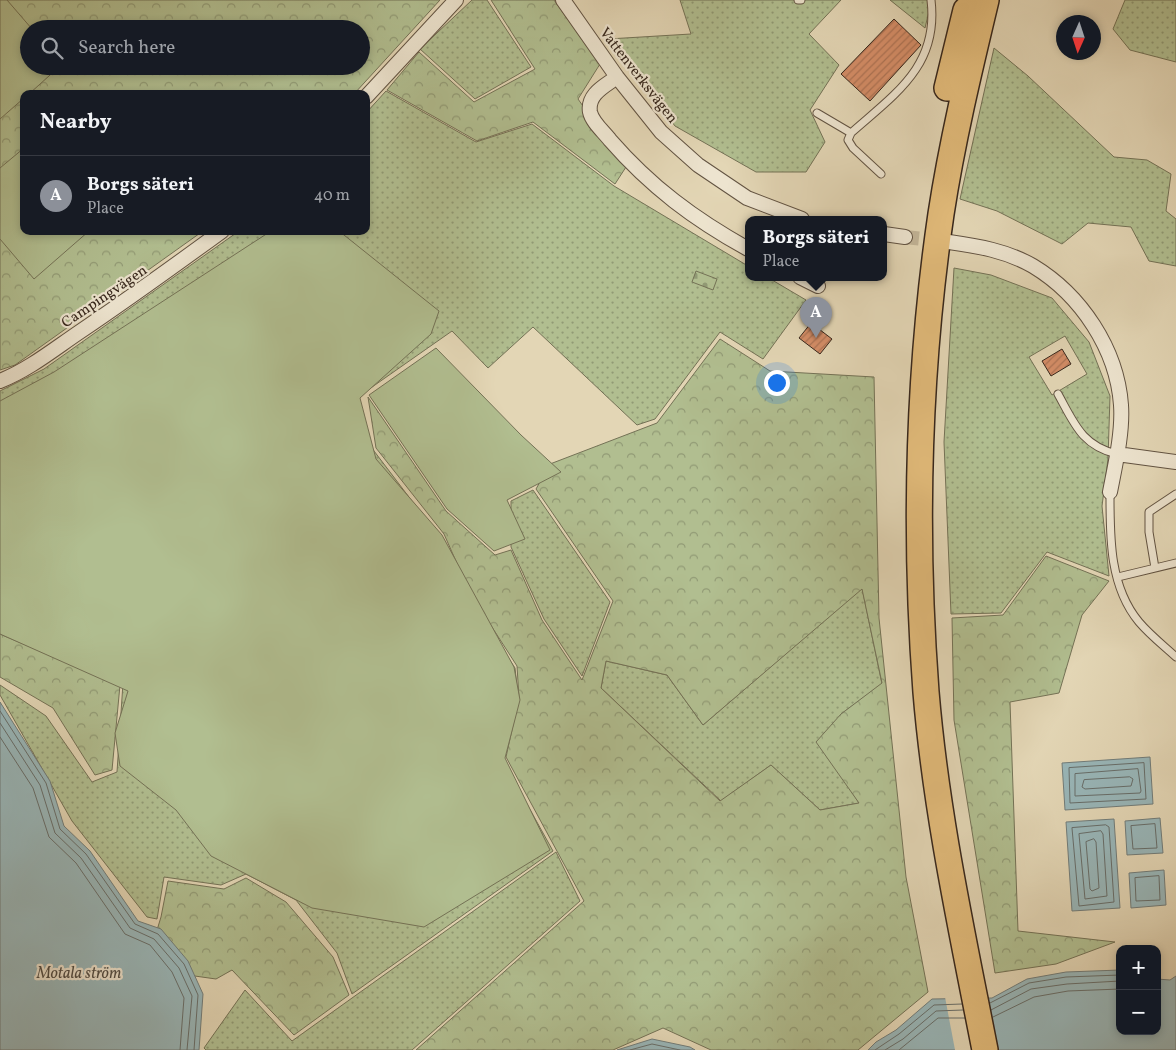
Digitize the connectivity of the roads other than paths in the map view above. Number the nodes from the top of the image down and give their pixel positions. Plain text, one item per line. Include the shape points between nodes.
1 (456, 0) edge
2 (563, 0) edge
3 (931, 0) edge
4 (968, 0) edge
5 (986, 0) edge
6 (617, 77) junction
7 (370, 93) edge
8 (817, 113) dead end
9 (851, 133) junction
10 (881, 174) dead end
11 (794, 216) edge
12 (887, 234) edge
13 (216, 235) edge
14 (905, 237) tunnel mouth
15 (949, 242) tunnel mouth
16 (745, 247) edge
17 (808, 281) edge
18 (818, 286) dead end
19 (0, 381) edge
20 (1058, 394) dead end
21 (1117, 454) junction
22 (1176, 462) edge
23 (1110, 492) joint
24 (1176, 494) edge
25 (1176, 563) edge
26 (1155, 568) junction
27 (1118, 577) junction
28 (1176, 657) edge
29 (961, 968) junction
30 (968, 1050) edge
31 (985, 1050) edge

1 - 7 street
2 - 6 street, Vattenverksvägen
3 - 9 lane via 926,53 914,74
4 - 29 highway via 944,101 925,208 909,348 902,482 909,694 922,806
5 - 29 highway via 961,106 942,213 926,350 919,483 926,694
6 - 11 street, Vattenverksvägen via 661,132 698,165 747,198
6 - 16 street via 595,93 591,102 590,112 597,125 654,186 708,227
8 - 9 lane
9 - 10 lane via 848,140 852,148
12 - 14 street
13 - 19 street, Campingvägen via 43,357
15 - 21 street via 987,248 1032,266 1067,293 1091,320 1111,360 1121,406
17 - 18 street
20 - 21 lane via 1082,435 1094,446
21 - 22 street
21 - 23 street
23 - 27 lane via 1112,558
24 - 26 lane via 1149,512
25 - 26 lane
26 - 27 lane
27 - 28 lane via 1122,592 1139,622
29 - 30 highway
29 - 31 highway

